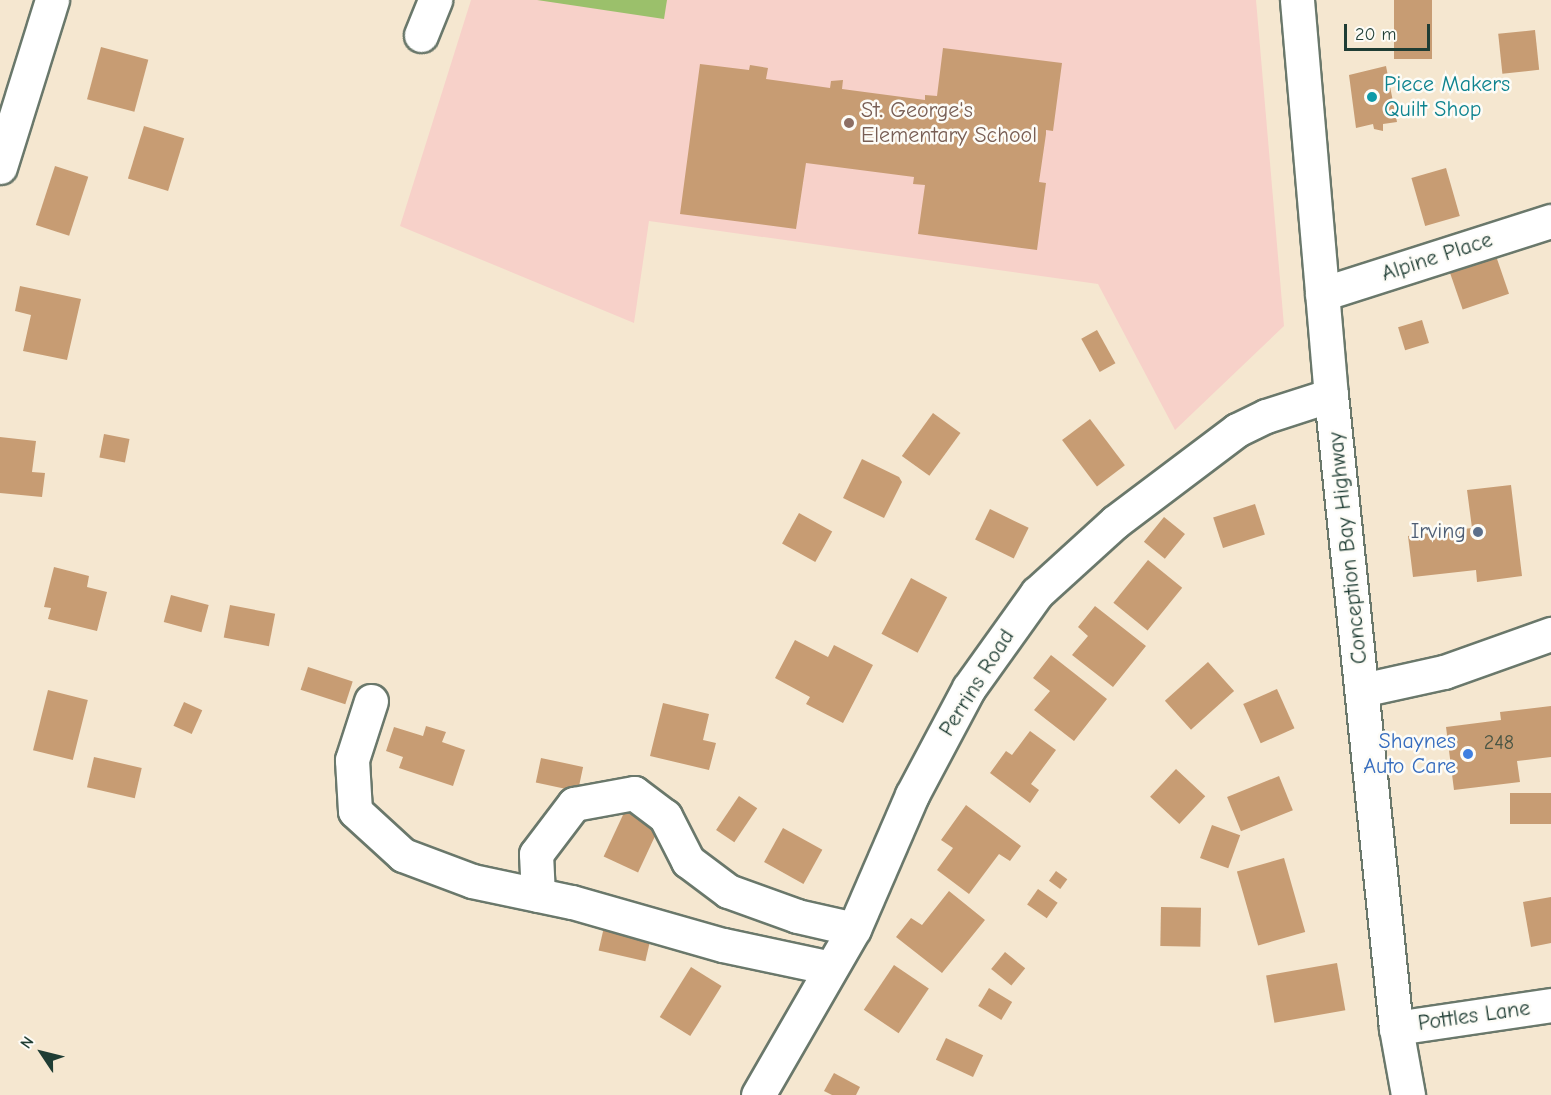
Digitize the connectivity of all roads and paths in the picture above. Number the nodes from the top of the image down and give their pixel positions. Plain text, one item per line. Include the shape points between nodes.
1 (52, 0) edge
2 (435, 0) edge
3 (1297, 0) edge
4 (421, 35) dead end
5 (0, 167) edge
6 (1551, 221) edge
7 (1322, 294) junction
8 (1331, 395) junction
9 (1551, 634) edge
10 (1362, 690) junction
11 (371, 701) dead end
12 (538, 895) junction
13 (854, 929) junction
14 (831, 968) junction
15 (1551, 1005) edge
16 (1396, 1028) junction
17 (758, 1095) edge
18 (1408, 1095) edge

1 - 5 street
2 - 4 street
3 - 7 street, Conception Bay Highway
6 - 7 street, Alpine Place
7 - 8 street, Conception Bay Highway
8 - 10 street, Conception Bay Highway
8 - 13 street, Perrins Road via 1266,416 1238,430 1115,522 1037,593 964,698 912,795
9 - 10 street via 1444,672
10 - 16 street, Conception Bay Highway
11 - 12 street via 352,760 355,811 403,855 472,880
12 - 13 street via 536,854 574,804 634,794 665,816 688,861 728,891 797,916
12 - 14 street via 723,945
13 - 14 street, Perrins Road
14 - 17 street, Perrins Road
15 - 16 street, Pottles Lane
16 - 18 street, Conception Bay Highway

